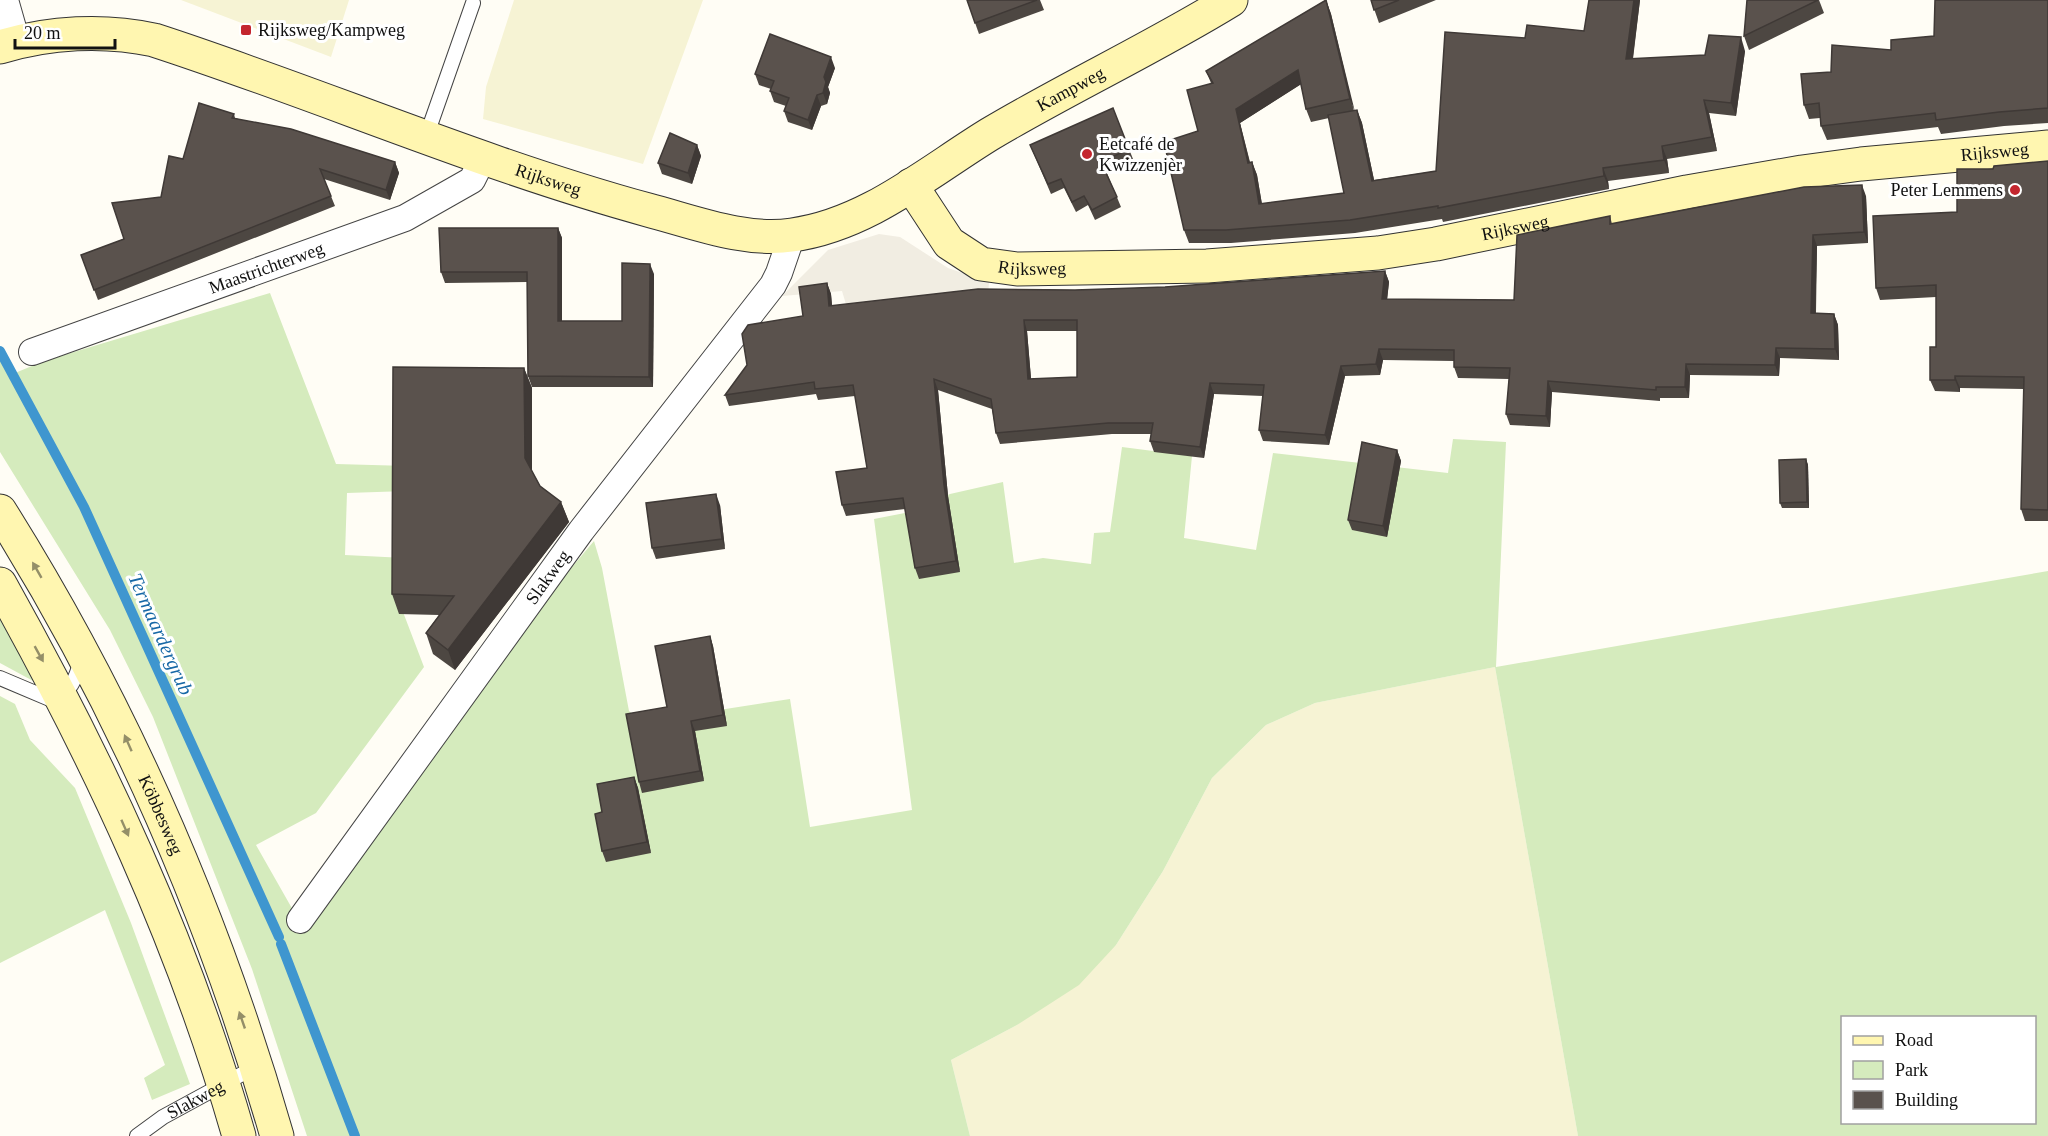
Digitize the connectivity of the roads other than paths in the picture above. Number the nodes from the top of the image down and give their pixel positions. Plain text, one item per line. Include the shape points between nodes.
1 (5, 0) edge
2 (1231, 0) edge
3 (473, 3) dead end
4 (8, 44) edge
5 (426, 137) junction
6 (2048, 147) edge
7 (483, 158) junction
8 (911, 185) junction
9 (792, 236) junction
10 (32, 352) dead end
11 (0, 511) edge
12 (0, 584) edge
13 (83, 651) junction
14 (0, 678) edge
15 (63, 697) junction
16 (300, 920) dead end
17 (257, 1066) junction
18 (224, 1084) junction
19 (137, 1136) edge
20 (238, 1136) edge
21 (277, 1136) edge

1 - 4 street
2 - 8 main road, Kampweg via 1084,80
3 - 5 lane
4 - 5 main road, Rijksweg via 61,34 132,35
5 - 7 main road, Rijksweg
6 - 8 main road, Rijksweg via 1802,172 1378,253 1207,266 1017,269 981,264 949,243
7 - 9 main road, Rijksweg via 574,189 717,228 752,235
7 - 10 street, Maastrichterweg via 472,180 405,218
8 - 9 main road, Rijksweg via 869,210
9 - 16 street, Slakweg via 773,285 581,531
13 -> 11 main road, Köbbesweg
12 -> 15 main road, Köbbesweg
13 - 15 lane via 77,674
17 -> 13 main road, Köbbesweg via 181,860
14 - 15 lane via 48,700
15 -> 18 main road, Köbbesweg via 145,873
17 - 18 lane, Slakweg
17 - 21 main road, Köbbesweg
18 - 19 lane, Slakweg
18 - 20 main road, Köbbesweg

